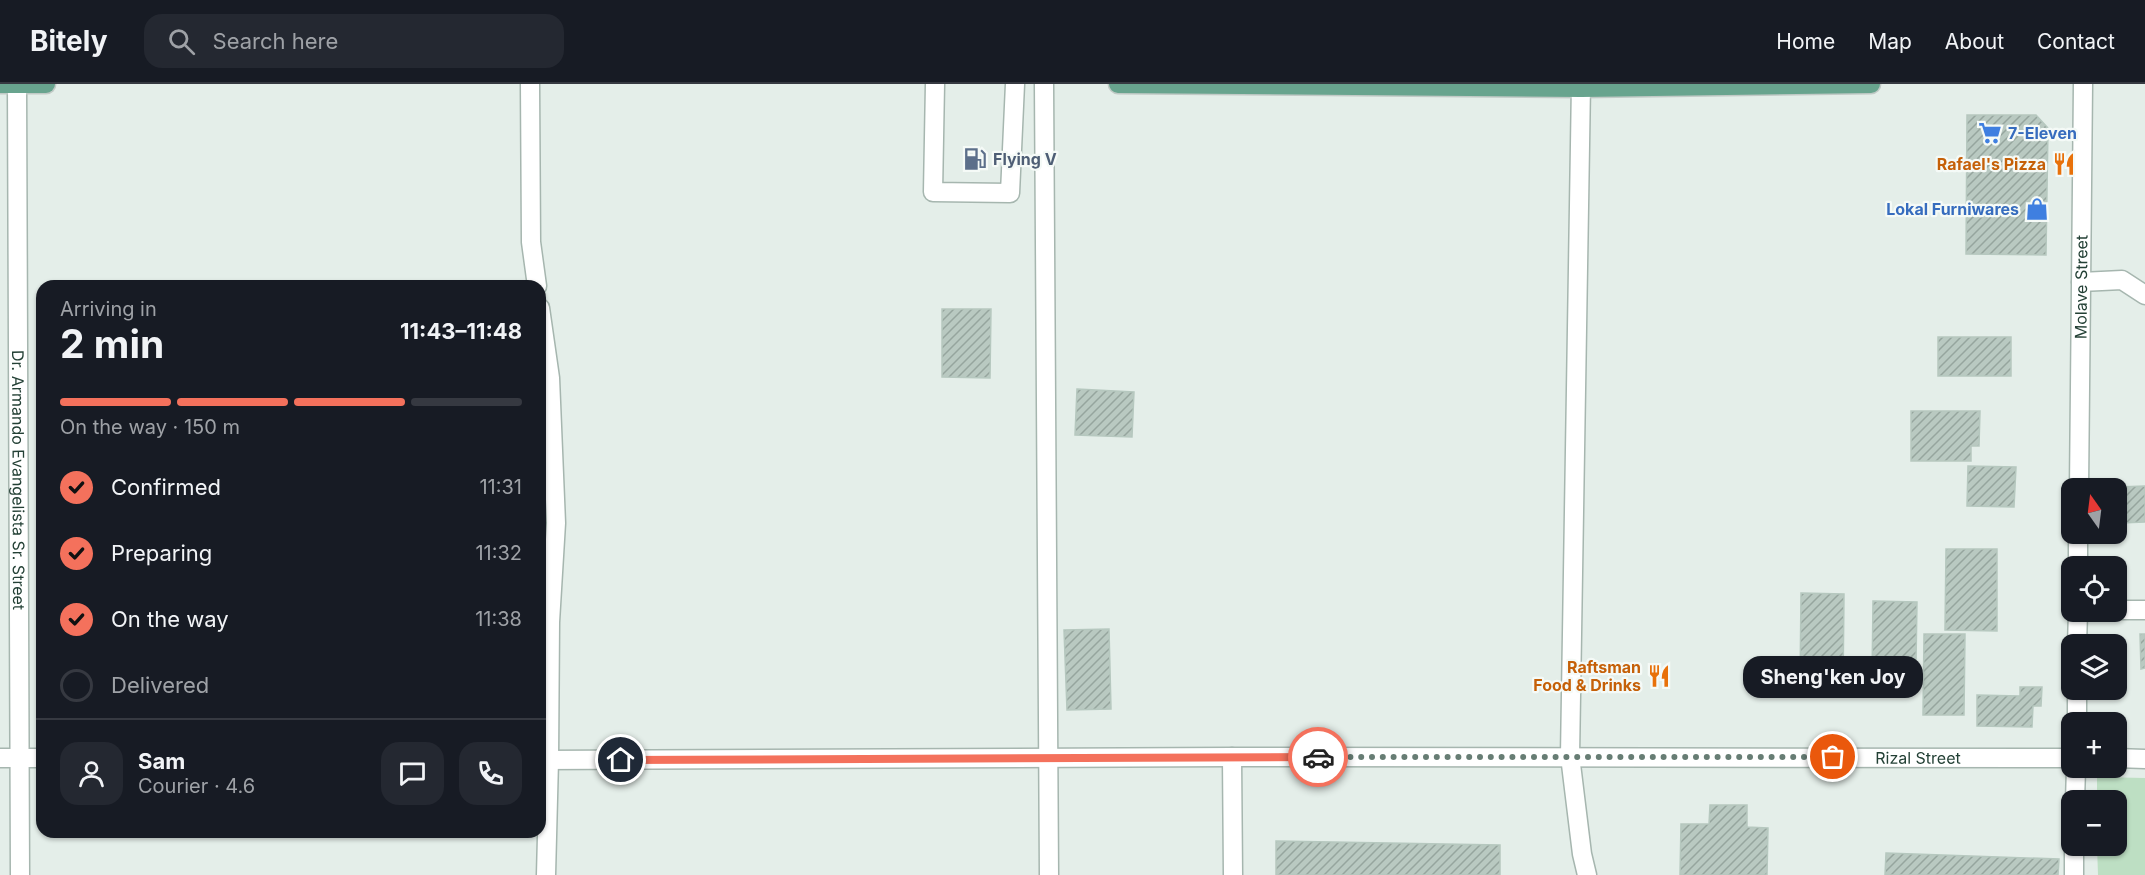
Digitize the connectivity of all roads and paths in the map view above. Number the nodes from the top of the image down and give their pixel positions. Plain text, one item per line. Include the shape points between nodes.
1 (0, 84) edge
2 (16, 84) edge
3 (46, 84) edge
4 (530, 84) edge
5 (935, 84) edge
6 (1015, 84) edge
7 (1044, 84) edge
8 (1118, 84) edge
9 (1871, 84) edge
10 (2083, 84) edge
11 (1581, 86) edge
12 (536, 280) edge
13 (2081, 282) junction
14 (2145, 295) edge
15 (546, 350) edge
16 (2079, 478) edge
17 (2127, 610) edge
18 (2145, 610) edge
19 (546, 732) edge
20 (1570, 756) junction
21 (1050, 757) junction
22 (1232, 757) junction
23 (0, 758) edge
24 (19, 758) junction
25 (36, 758) edge
26 (2061, 758) edge
27 (2127, 758) edge
28 (2145, 759) edge
29 (546, 760) edge
30 (546, 838) edge
31 (2074, 856) edge
32 (20, 875) edge
33 (546, 875) edge
34 (1049, 875) edge
35 (1233, 875) edge
36 (1587, 875) edge
37 (2074, 875) edge

1 - 2 main road
2 - 3 main road
2 - 24 street, Dr. Armando Evangelista Sr. Street
4 - 12 street via 531,242
5 - 6 street via 933,192 1010,193
7 - 21 street
8 - 11 main road
9 - 11 main road
10 - 13 street, Molave Street
11 - 20 street
13 - 14 street via 2122,280
13 - 16 street, Molave Street
15 - 19 street via 555,523
17 - 18 street
20 - 22 street, Rizal Street
20 - 26 street, Rizal Street
20 - 36 street
21 - 22 street, Rizal Street
21 - 29 street, Rizal Street
21 - 34 street
22 - 35 street
23 - 24 street
24 - 25 street
24 - 32 street, Dr. Armando Evangelista Sr. Street
27 - 28 street
30 - 33 street
31 - 37 street

